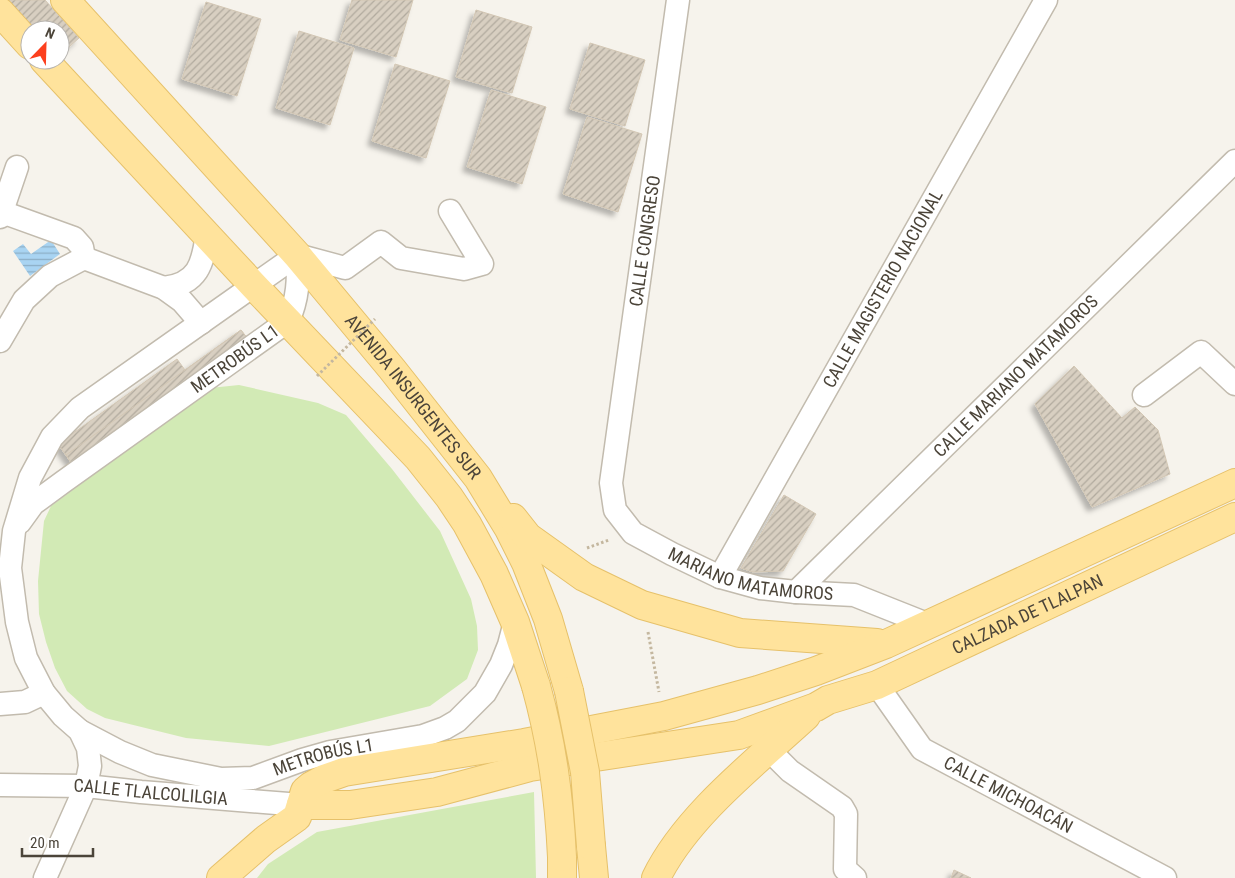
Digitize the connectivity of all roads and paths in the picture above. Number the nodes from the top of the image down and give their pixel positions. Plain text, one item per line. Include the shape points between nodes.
1 (65, 0) edge
2 (678, 0) edge
3 (1046, 0) edge
4 (0, 12) edge
5 (20, 34) edge
6 (53, 70) edge
7 (1235, 161) edge
8 (17, 166) dead end
9 (450, 211) dead end
10 (1, 214) edge
11 (207, 234) junction
12 (297, 255) junction
13 (84, 258) junction
14 (254, 286) junction
15 (169, 289) junction
16 (376, 319) dead end
17 (288, 322) junction
18 (201, 323) junction
19 (0, 341) edge
20 (312, 376) dead end
21 (317, 376) dead end
22 (318, 382) dead end
23 (1235, 384) edge
24 (1144, 394) dead end
25 (478, 478) junction
26 (611, 483) joint
27 (1235, 483) edge
28 (1235, 516) edge
29 (630, 530) junction
30 (14, 531) junction
31 (556, 557) junction
32 (720, 577) junction
33 (796, 592) junction
34 (642, 604) junction
35 (515, 622) junction
36 (927, 624) junction
37 (886, 644) junction
38 (877, 685) junction
39 (44, 693) junction
40 (0, 704) edge
41 (816, 707) junction
42 (664, 716) junction
43 (80, 731) junction
44 (769, 750) junction
45 (0, 785) edge
46 (86, 786) junction
47 (301, 804) junction
48 (562, 867) edge
49 (45, 878) edge
50 (221, 878) edge
51 (594, 878) edge
52 (656, 878) edge
53 (855, 878) edge
54 (1165, 878) edge

1 - 12 main road, AVENIDA INSURGENTES SUR
2 - 26 street, CALLE CONGRESO
3 - 32 street, CALLE MAGISTERIO NACIONAL
4 - 5 main road
6 - 11 main road, AVENIDA INSURGENTES SUR
7 - 33 street, CALLE MARIANO MATAMOROS
8 - 10 street
9 - 12 street via 482,264 464,268 401,258 380,242 345,268
10 - 13 street via 74,238 82,247
11 - 14 main road, AVENIDA INSURGENTES SUR
11 - 15 street via 204,254 194,275
12 - 14 street
12 - 17 street, METROBÚS L1 via 299,280
12 - 25 main road, AVENIDA INSURGENTES SUR
13 - 15 street
13 - 19 street via 50,276 24,300
14 - 17 main road, AVENIDA INSURGENTES SUR
14 - 18 street
15 - 18 street
16 - 21 path, bridge
17 - 30 street, METROBÚS L1 via 33,504
17 - 35 main road, AVENIDA INSURGENTES SUR via 418,458 449,497 494,574
18 - 30 street via 80,408 52,437 30,478
20 - 22 path
23 - 24 street via 1201,352
25 - 31 main road via 528,537
25 - 51 main road, AVENIDA INSURGENTES SUR, bridge via 526,562 548,619 569,691 585,772
26 - 29 street, MARIANO MATAMOROS via 615,510
27 - 36 main road, CALZADA DE TLALPAN
28 - 38 main road, CALZADA DE TLALPAN
29 - 31 path via 602,544
29 - 32 street, MARIANO MATAMOROS
30 - 39 street via 10,568 17,622 26,658
31 - 34 main road via 584,577
32 - 33 street, MARIANO MATAMOROS via 760,588
33 - 36 street, MARIANO MATAMOROS via 854,596
34 - 37 main road via 740,633
34 - 42 path
35 - 43 street, METROBÚS L1 via 501,665 485,693 457,721 423,736 330,752 253,778 221,779 152,765
35 - 48 main road, AVENIDA INSURGENTES SUR, bridge via 536,686 551,748
36 - 37 main road, CALZADA DE TLALPAN
37 - 42 main road, CALZADA DE TLALPAN via 766,688
38 - 41 main road, CALZADA DE TLALPAN via 828,700
38 - 54 street, CALLE MICHOACÁN via 922,749
39 - 40 street via 25,702
39 - 43 street
41 - 44 main road
41 - 47 main road via 740,735 530,767 437,792 350,805
42 - 47 main road, CALZADA DE TLALPAN via 344,772 311,786 305,791
43 - 46 street via 88,748 90,766
44 - 52 main road via 690,827
44 - 53 street via 790,771 842,806 846,814 845,869
45 - 46 street, CALLE TLALCOLILGIA
46 - 47 street, CALLE TLALCOLILGIA
46 - 49 street
47 - 50 main road, CALZADA DE TLALPAN via 298,817 266,839

